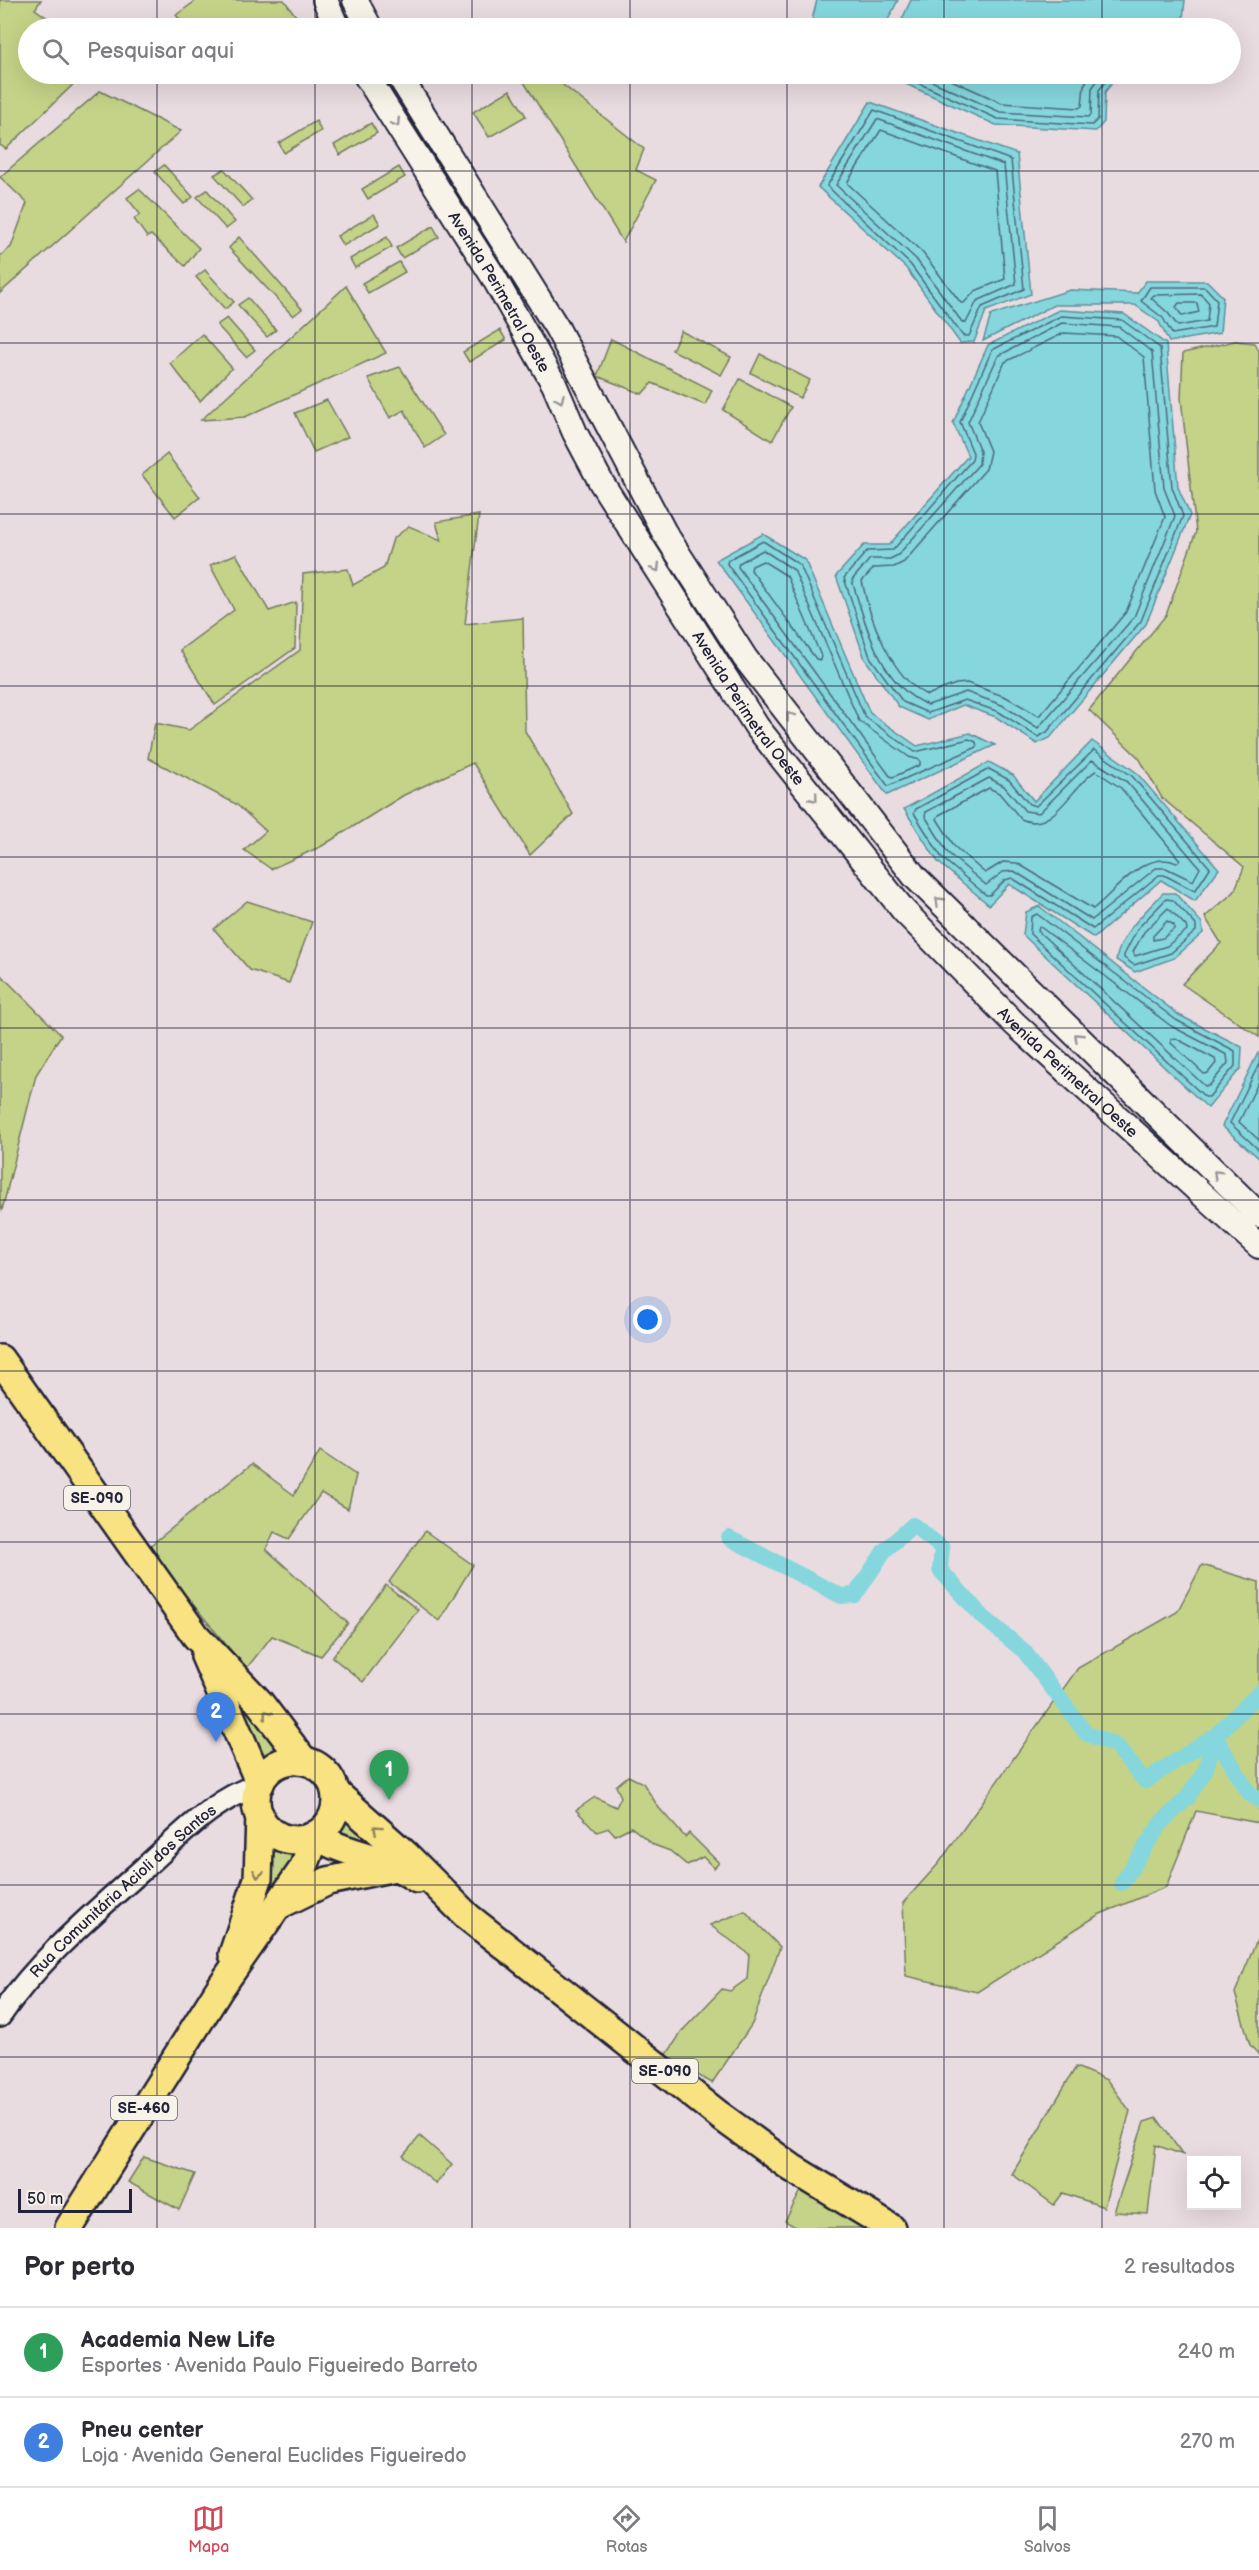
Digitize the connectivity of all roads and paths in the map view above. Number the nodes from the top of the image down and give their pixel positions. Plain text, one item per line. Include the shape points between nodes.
1 (325, 0) edge
2 (355, 0) edge
3 (333, 18) edge
4 (365, 18) edge
5 (371, 84) edge
6 (404, 84) edge
7 (1259, 1215) edge
8 (1259, 1246) edge
9 (0, 1359) edge
10 (196, 1636) junction
11 (303, 1760) junction
12 (260, 1784) junction
13 (336, 1793) junction
14 (260, 1816) junction
15 (312, 1837) junction
16 (398, 1866) junction
17 (280, 1904) junction
18 (457, 1908) junction
19 (220, 1988) junction
20 (0, 2016) edge
21 (69, 2228) edge
22 (891, 2228) edge

1 - 3 main road
2 - 4 main road
5 -> 8 main road, Avenida Perimetral Oeste via 493,276 554,384 574,434 601,482 757,727 912,919 1015,1024
7 -> 6 main road, Avenida Perimetral Oeste via 915,877 745,658 664,532 557,328
9 - 10 main road, SE-090
11 -> 10 main road, SE-090 via 258,1702
10 - 12 main road, SE-090
11 - 12 main road via 277,1764
11 - 13 main road via 330,1777
12 - 14 main road via 256,1800
12 - 20 street, Rua Comunitária Acioli dos Santos via 214,1805 187,1828 77,1928
13 - 15 main road via 334,1813 323,1830
18 -> 13 main road, SE-090
14 - 15 main road via 266,1826 286,1838
14 -> 19 main road, SE-460 via 258,1879
15 - 16 main road, SE-090
15 - 17 main road, SE-460 via 309,1856
16 - 17 main road via 328,1881
16 - 18 main road, SE-090
17 - 19 main road, SE-460
18 - 22 main road, SE-090 via 719,2115 792,2168
19 - 21 main road, SE-460

